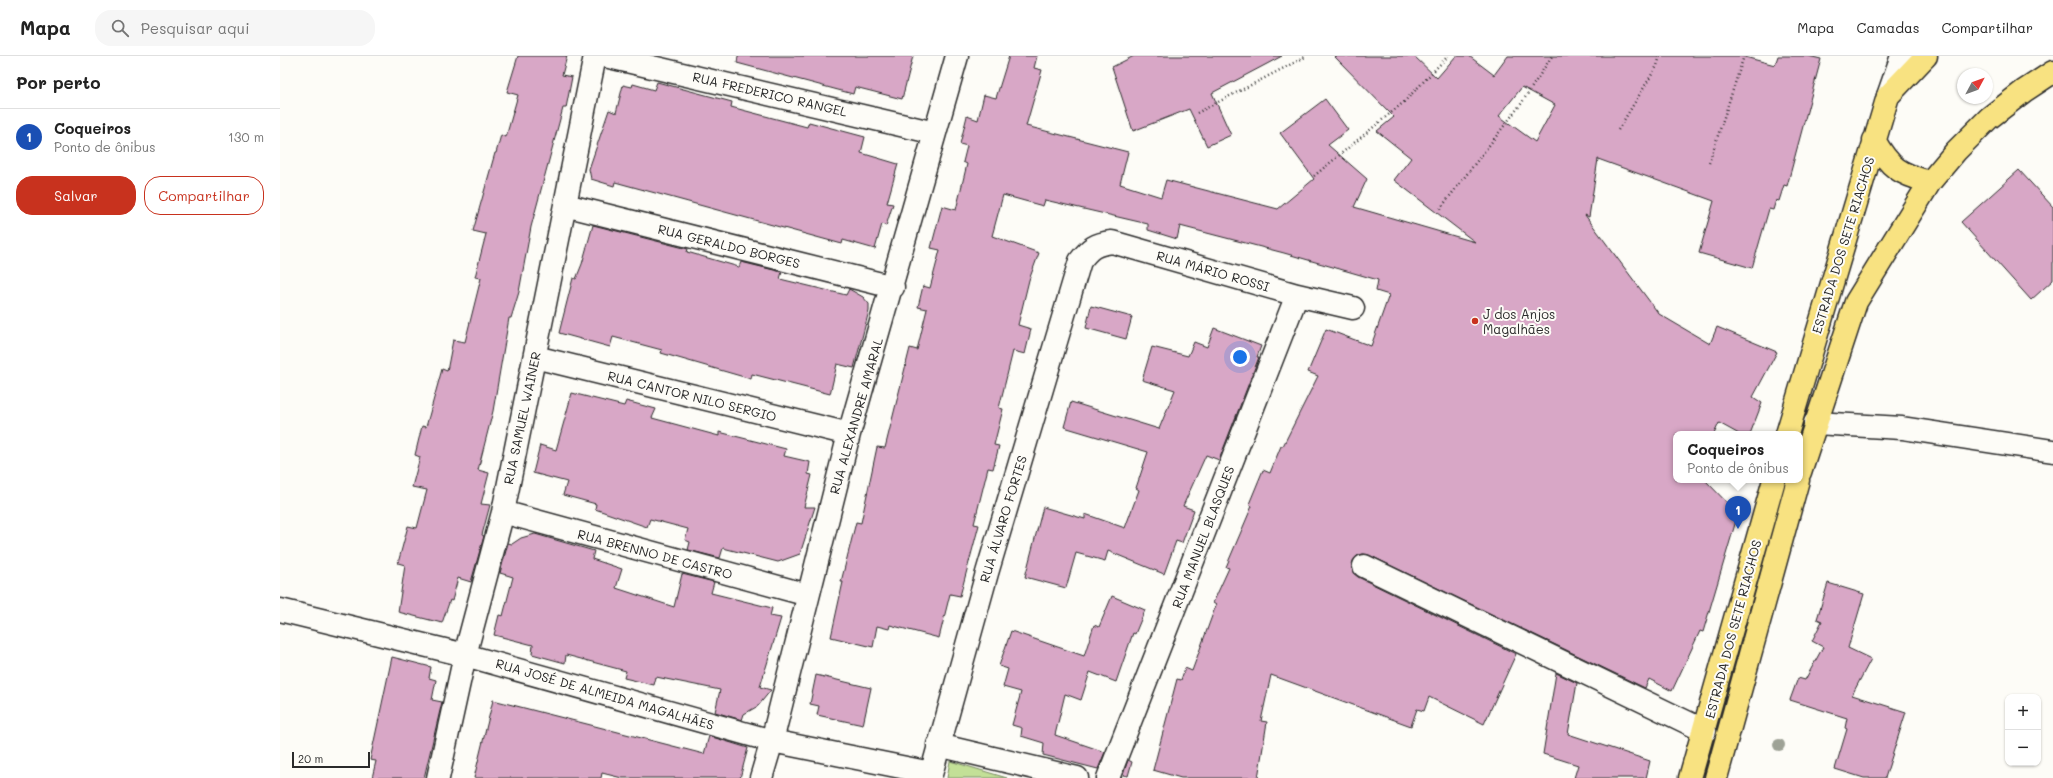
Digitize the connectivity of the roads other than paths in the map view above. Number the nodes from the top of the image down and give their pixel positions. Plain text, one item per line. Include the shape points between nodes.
1 (595, 56) edge
2 (604, 56) edge
3 (957, 56) edge
4 (1901, 56) edge
5 (1926, 56) edge
6 (2053, 72) edge
7 (1888, 96) junction
8 (935, 133) junction
9 (1874, 140) junction
10 (1930, 182) junction
11 (565, 205) junction
12 (1080, 262) joint
13 (893, 287) junction
14 (1297, 295) junction
15 (1353, 308) dead end
16 (535, 357) junction
17 (1816, 423) junction
18 (1788, 431) edge
19 (849, 434) junction
20 (2053, 451) edge
21 (1803, 463) edge
22 (1773, 483) edge
23 (1797, 483) edge
24 (503, 512) junction
25 (1364, 566) dead end
26 (808, 595) junction
27 (280, 610) edge
28 (465, 655) junction
29 (1705, 732) junction
30 (772, 741) junction
31 (938, 745) junction
32 (930, 775) edge
33 (438, 778) edge
34 (761, 778) edge
35 (1077, 778) edge
36 (1108, 778) edge
37 (1690, 778) edge
38 (1716, 778) edge

1 - 11 street, RUA SAMUEL WAINER
2 - 8 street, RUA FREDERICO RANGEL
3 - 8 street, RUA ALEXANDRE AMARAL
4 - 7 street, ESTRADA DOS SETE RIACHOS
5 - 7 main road
6 - 10 main road via 2024,90 1989,118
7 - 9 main road, ESTRADA DOS SETE RIACHOS
8 - 13 street, RUA ALEXANDRE AMARAL
9 - 10 main road via 1886,160 1896,170 1909,177
9 - 18 main road, ESTRADA DOS SETE RIACHOS
10 - 17 main road via 1856,302
11 - 13 street, RUA GERALDO BORGES
11 - 16 street, RUA SAMUEL WAINER
12 - 14 street, RUA MÁRIO ROSSI via 1088,251 1098,244 1112,242
12 - 31 street, RUA ÁLVARO FORTES
13 - 19 street, RUA ALEXANDRE AMARAL
14 - 15 street, RUA MÁRIO ROSSI
14 - 36 street, RUA MANUEL BLASQUES
16 - 19 street, RUA CANTOR NILO SERGIO
16 - 24 street, RUA SAMUEL WAINER
17 - 20 street via 1902,428
17 - 21 main road
19 - 26 street, RUA ALEXANDRE AMARAL
22 - 29 main road, ESTRADA DOS SETE RIACHOS
23 - 38 main road, ESTRADA DOS SETE RIACHOS
24 - 26 street, RUA BRENNO DE CASTRO
24 - 28 street, RUA SAMUEL WAINER
25 - 29 street
26 - 30 street, RUA ALEXANDRE AMARAL
27 - 28 street, RUA JOSÉ DE ALMEIDA MAGALHÃES
28 - 30 street, RUA JOSÉ DE ALMEIDA MAGALHÃES
28 - 33 street, RUA SAMUEL WAINER
29 - 37 main road, ESTRADA DOS SETE RIACHOS
30 - 32 street, RUA JOSÉ DE ALMEIDA MAGALHÃES
30 - 34 street, RUA ALEXANDRE AMARAL
31 - 32 street, RUA ÁLVARO FORTES
31 - 35 street

